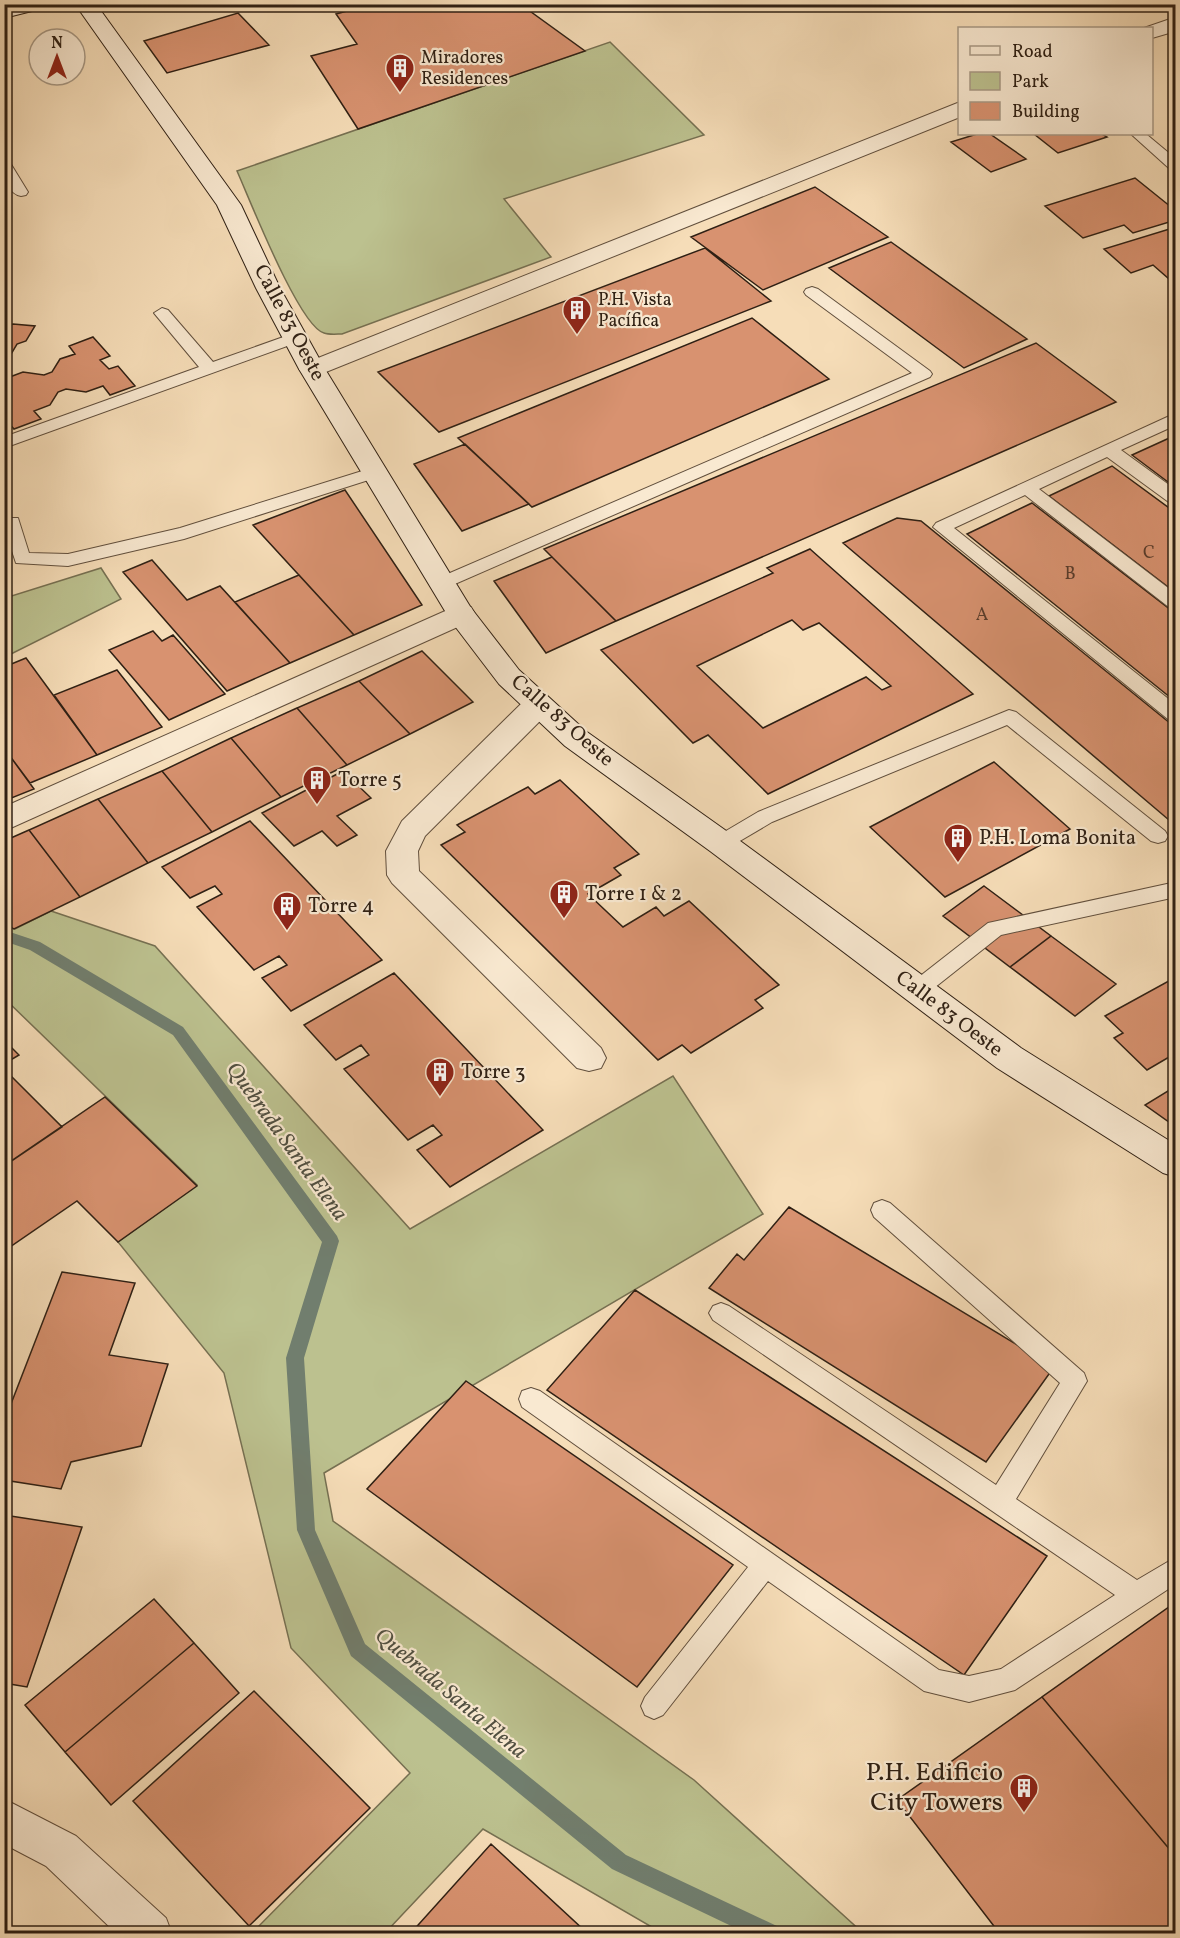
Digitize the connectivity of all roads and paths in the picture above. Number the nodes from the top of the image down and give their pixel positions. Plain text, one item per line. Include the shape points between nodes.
1 (37, 4) edge
2 (85, 4) edge
3 (4, 12) edge
4 (1176, 23) edge
5 (1153, 32) edge
6 (958, 110) edge
7 (1139, 135) edge
8 (4, 164) edge
9 (1176, 167) edge
10 (21, 192) dead end
11 (812, 292) dead end
12 (162, 313) dead end
13 (295, 338) junction
14 (210, 369) junction
15 (312, 369) junction
16 (1176, 418) edge
17 (4, 443) edge
18 (1108, 450) junction
19 (375, 472) junction
20 (1027, 488) junction
21 (1176, 499) edge
22 (12, 522) dead end
23 (442, 583) junction
24 (1176, 604) edge
25 (461, 614) junction
26 (537, 705) junction
27 (1176, 715) edge
28 (4, 820) edge
29 (1158, 836) dead end
30 (721, 843) junction
31 (1176, 888) edge
32 (917, 990) junction
33 (589, 1058) dead end
34 (1176, 1163) edge
35 (882, 1210) dead end
36 (721, 1313) dead end
37 (531, 1399) dead end
38 (1000, 1502) junction
39 (766, 1564) junction
40 (1176, 1569) edge
41 (1137, 1595) junction
42 (654, 1706) dead end
43 (4, 1820) edge
44 (150, 1934) edge

1 - 3 street
2 - 13 street, Calle 83 Oeste via 229,206
4 - 5 street
6 - 15 street
7 - 9 lane
8 - 10 lane
11 - 23 lane via 924,374
12 - 14 lane
13 - 14 lane
13 - 15 street, Calle 83 Oeste
14 - 17 lane
15 - 19 street, Calle 83 Oeste
16 - 18 lane
18 - 20 lane
18 - 21 lane
19 - 22 lane via 184,533 69,560 22,559
19 - 23 street, Calle 83 Oeste
20 - 24 lane
20 - 27 lane via 942,527
23 - 25 street, Calle 83 Oeste
25 - 26 street, Calle 83 Oeste via 509,677
25 - 28 street
26 - 30 street, Calle 83 Oeste via 576,739
26 - 33 street via 413,829 402,851 403,875
29 - 30 lane via 1009,717 765,817
30 - 32 street, Calle 83 Oeste
31 - 32 lane via 995,929
32 - 34 street, Calle 83 Oeste via 1008,1058
35 - 38 lane via 1076,1380
36 - 38 lane
37 - 39 lane
38 - 41 lane
39 - 41 lane via 933,1682 969,1689 1006,1681
39 - 42 lane
40 - 41 lane
43 - 44 street via 61,1851

